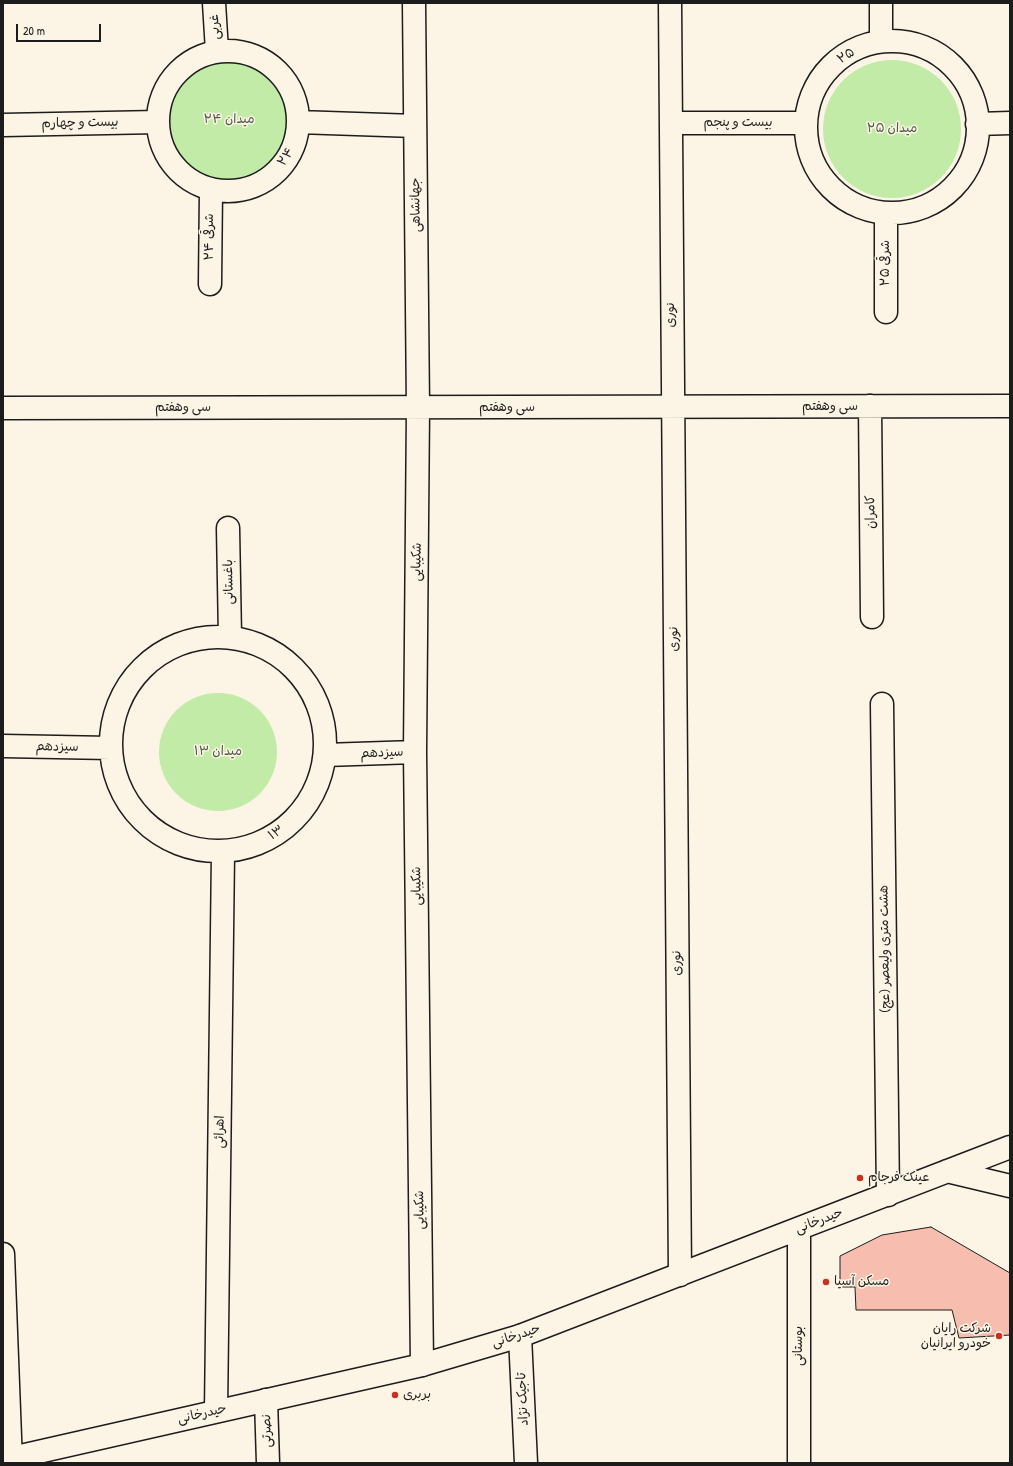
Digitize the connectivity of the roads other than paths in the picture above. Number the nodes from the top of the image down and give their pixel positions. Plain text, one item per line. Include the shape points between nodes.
1 (214, 3) edge
2 (414, 3) edge
3 (670, 3) edge
4 (881, 3) edge
5 (882, 39) junction
6 (216, 51) junction
7 (158, 122) junction
8 (298, 122) junction
9 (671, 123) junction
10 (806, 123) junction
11 (1010, 123) edge
12 (978, 124) junction
13 (3, 125) edge
14 (415, 126) junction
15 (210, 189) junction
16 (886, 213) junction
17 (210, 284) dead end
18 (886, 312) dead end
19 (870, 406) junction
20 (1010, 406) edge
21 (672, 407) junction
22 (3, 408) edge
23 (418, 408) junction
24 (228, 528) dead end
25 (872, 617) dead end
26 (230, 637) junction
27 (882, 704) dead end
28 (3, 746) edge
29 (110, 748) junction
30 (415, 752) junction
31 (325, 755) junction
32 (223, 852) junction
33 (1010, 1147) edge
34 (947, 1171) junction
35 (1010, 1186) edge
36 (888, 1195) junction
37 (799, 1230) junction
38 (3, 1254) edge
39 (680, 1275) junction
40 (520, 1336) junction
41 (422, 1365) junction
42 (266, 1400) junction
43 (216, 1411) junction
44 (8, 1460) edge
45 (268, 1463) edge
46 (526, 1463) edge
47 (799, 1463) edge

1 - 6 street, غربی
2 - 14 street, جهانشاهی
3 - 9 street, نوری
4 - 5 street
5 - 10 street, ۲۵ via 848,53 826,71 812,96
5 - 12 street, ۲۵ via 924,47 946,60 964,79 974,102
6 - 7 street, ۲۴ via 198,57 181,68 168,84 160,102
6 - 8 street, ۲۴ via 237,51 257,56 274,68 287,83 296,102
7 - 13 street, بیست و چهارم
7 - 15 street, ۲۴ via 162,144 172,164 189,180
8 - 14 street
8 - 15 street, ۲۴ via 294,143 284,162 270,177 252,187 231,191
9 - 10 street, بیست و پنجم
9 - 21 street, نوری
10 - 16 street, ۲۵ via 809,150 819,174 837,194 860,207
11 - 12 street
12 - 16 street, ۲۵ via 973,156 960,180 939,200 914,211
14 - 23 street, جهانشاهی
15 - 17 street, ۲۴ شرقی
16 - 18 street, ۲۵ شرقی
19 - 20 street, سی وهفتم
19 - 21 street, سی وهفتم
19 - 25 street, کامران
21 - 23 street, سی وهفتم
21 - 39 street, نوری
22 - 23 street, سی وهفتم
23 - 30 street, شکیبایی
24 - 26 street, باغستانی
26 - 29 street, ۱۳ via 193,639 159,653 132,678 115,711
26 - 31 street, ۱۳ via 263,646 291,664 312,690 324,722
27 - 36 street, هشت متری ولیعصر (عج)
28 - 29 street, سیزدهم
29 - 32 street, ۱۳ via 117,781 133,811 159,834 189,848
30 - 31 street, سیزدهم
30 - 41 street, شکیبایی
31 - 32 street, ۱۳ via 318,785 302,811 286,827 253,847
32 - 43 street, اهرائی
33 - 34 street, حیدرخانی
34 - 35 street
34 - 36 street, حیدرخانی
36 - 37 street, حیدرخانی
37 - 39 street, حیدرخانی
37 - 47 street, بوستانی
38 - 44 street
39 - 40 street, حیدرخانی
40 - 41 street, حیدرخانی
40 - 46 street, تاجیک نژاد
41 - 42 street, حیدرخانی
42 - 43 street, حیدرخانی
42 - 45 street, نصرتی
43 - 44 street, حیدرخانی

